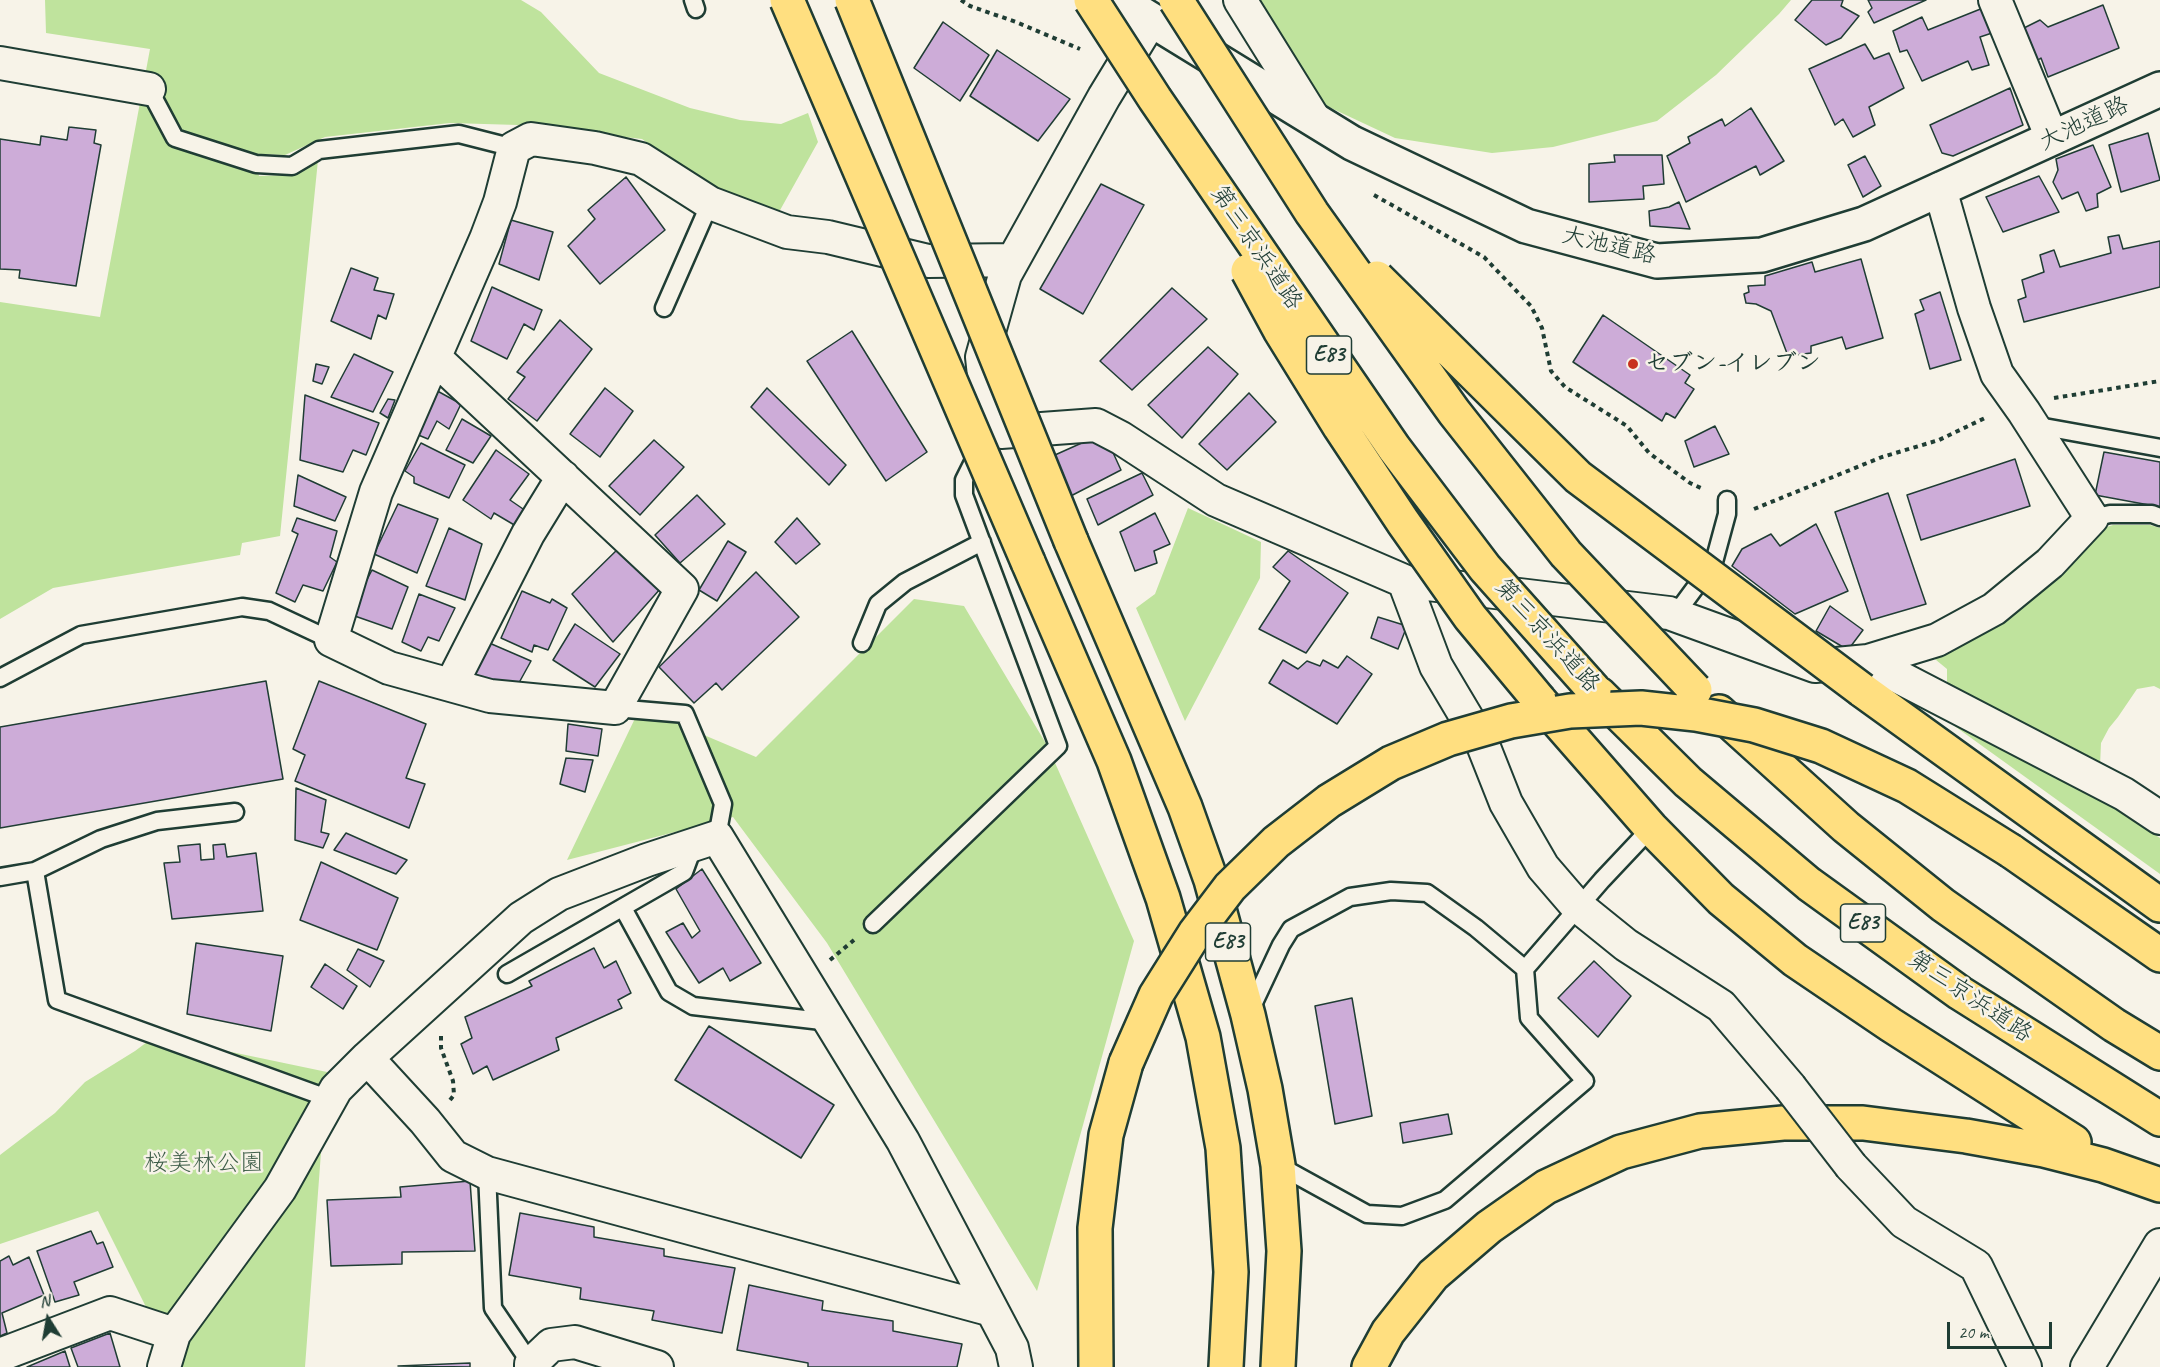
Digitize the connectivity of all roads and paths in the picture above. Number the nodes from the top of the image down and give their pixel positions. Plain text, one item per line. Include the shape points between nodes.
1 (787, 0) edge
2 (852, 0) edge
3 (960, 0) edge
4 (1091, 0) edge
5 (1119, 0) edge
6 (1240, 0) edge
7 (1995, 0) edge
8 (1164, 10) edge
9 (1081, 49) dead end
10 (0, 63) edge
11 (149, 88) joint
12 (2160, 89) edge
13 (1155, 99) junction
14 (1314, 119) junction
15 (2052, 138) junction
16 (514, 148) junction
17 (1940, 189) junction
18 (1369, 192) dead end
19 (710, 203) junction
20 (1312, 213) junction
21 (1013, 260) junction
22 (664, 308) dead end
23 (435, 358) junction
24 (2160, 381) edge
25 (2025, 414) junction
26 (1001, 432) junction
27 (2160, 448) edge
28 (563, 477) junction
29 (1727, 500) junction
30 (2160, 517) edge
31 (2092, 518) junction
32 (982, 542) junction
33 (1404, 581) junction
34 (1675, 615) junction
35 (331, 640) junction
36 (862, 643) dead end
37 (1865, 676) junction
38 (0, 678) edge
39 (452, 685) junction
40 (615, 708) junction
41 (235, 812) dead end
42 (2160, 818) edge
43 (1651, 828) junction
44 (705, 841) junction
45 (35, 871) junction
46 (0, 877) edge
47 (2160, 905) edge
48 (623, 908) junction
49 (1579, 908) junction
50 (873, 924) joint
51 (2160, 955) edge
52 (829, 960) dead end
53 (1525, 969) junction
54 (507, 974) dead end
55 (1248, 1015) junction
56 (830, 1022) junction
57 (441, 1032) dead end
58 (2160, 1053) edge
59 (367, 1058) junction
60 (330, 1099) junction
61 (2160, 1119) edge
62 (425, 1121) junction
63 (2074, 1142) dead end
64 (1278, 1165) junction
65 (487, 1173) junction
66 (2160, 1185) edge
67 (2160, 1245) edge
68 (992, 1310) junction
69 (174, 1334) junction
70 (0, 1355) edge
71 (531, 1366) edge
72 (164, 1367) edge
73 (657, 1367) edge
74 (1016, 1367) edge
75 (1096, 1367) edge
76 (1227, 1367) edge
77 (1278, 1367) edge
78 (1369, 1367) edge
79 (2025, 1367) edge
80 (2087, 1367) edge

1 - 76 highway, E83, bridge via 1118,772 1163,898 1203,1037 1223,1148 1231,1272
2 - 55 highway, E83, bridge via 1071,541 1185,807 1210,879
3 - 9 path
4 - 13 highway, 第三京浜道路 / E83, bridge
5 - 8 street, 大池道路
6 - 14 street
7 - 15 street
8 - 14 street, 大池道路
8 - 20 highway, E83, bridge
8 - 21 street via 1104,97
10 - 11 street
11 - 16 lane via 175,138 256,164 292,166 319,150 459,134
12 - 15 street, 大池道路
13 - 43 highway, bridge via 1280,330 1403,522 1470,617
13 - 61 highway, 第三京浜道路 / E83, bridge via 1394,448 1485,568 1594,690 1688,782 1809,884 1960,993
14 - 17 street, 大池道路 via 1352,143 1526,226 1657,261 1762,255 1864,225
15 - 17 street, 大池道路
16 - 19 street via 531,139 640,159
16 - 23 street via 500,202
17 - 25 street via 1997,374
18 - 29 path via 1484,257 1531,306 1542,328 1551,371 1564,387 1627,426 1649,453 1690,483
19 - 21 street via 787,232 828,237 928,261
19 - 22 lane
20 - 37 highway, bridge via 1578,477
20 - 58 highway, E83, bridge via 1454,412 1566,554 1695,690 1846,827 1943,905
21 - 26 street via 981,357 986,394
23 - 28 street
23 - 35 street via 376,492
24 - 25 path
25 - 27 lane
25 - 29 path via 2000,411 1939,440 1882,457 1751,510
25 - 31 street
26 - 32 lane via 976,456 964,480 964,495
26 - 33 street via 1096,424 1216,500
28 - 39 street via 528,534
28 - 40 street via 682,588
29 - 34 lane via 1714,562
30 - 31 lane via 2110,514
31 - 37 street via 2050,563 1994,609
32 - 36 lane via 905,582 878,604
32 - 50 lane via 1058,746
33 - 34 street
33 - 49 street via 1436,666 1483,745 1506,803 1543,867
34 - 37 street via 1815,666
35 - 38 lane via 269,611 242,607 81,635
35 - 39 street via 389,668
37 - 42 street via 2124,795
37 - 47 highway
39 - 40 street via 490,696
40 - 44 lane via 685,714 723,804
41 - 45 lane via 157,821 101,839
43 - 49 lane
43 - 63 highway via 1721,899 1795,960
44 - 48 lane via 684,872
44 - 56 street
44 - 59 street via 559,894 521,918
45 - 46 lane
45 - 60 lane via 57,1000
48 - 54 lane
48 - 56 lane via 669,992 693,1006
49 - 53 lane
49 - 79 street, bridge via 1626,945 1721,1006 1851,1166 1904,1222 1976,1266
50 - 52 path
51 - 75 highway, bridge via 2011,851 1907,786 1821,746 1754,725 1641,708 1570,711 1511,721 1448,739 1391,763 1329,801 1276,842 1230,887 1156,995 1126,1063 1106,1136 1095,1228
53 - 55 lane via 1427,893 1391,891 1350,897 1291,930
53 - 64 lane via 1529,1018 1585,1081 1445,1200 1402,1216 1367,1214
55 - 64 highway, E83
56 - 68 street via 903,1141
57 - 62 path via 441,1048 454,1095 445,1109
59 - 60 street
59 - 62 street
60 - 69 street via 280,1189
62 - 65 street via 453,1156
64 - 77 highway, E83 via 1284,1251
65 - 68 street
65 - 71 lane via 494,1308
66 - 78 highway via 2044,1150 1863,1123 1783,1123 1700,1131 1621,1152 1546,1187 1489,1227 1433,1275 1388,1332
67 - 80 street
68 - 74 street via 1012,1348
69 - 70 street via 110,1313
69 - 72 street
71 - 73 street via 551,1345 575,1342

